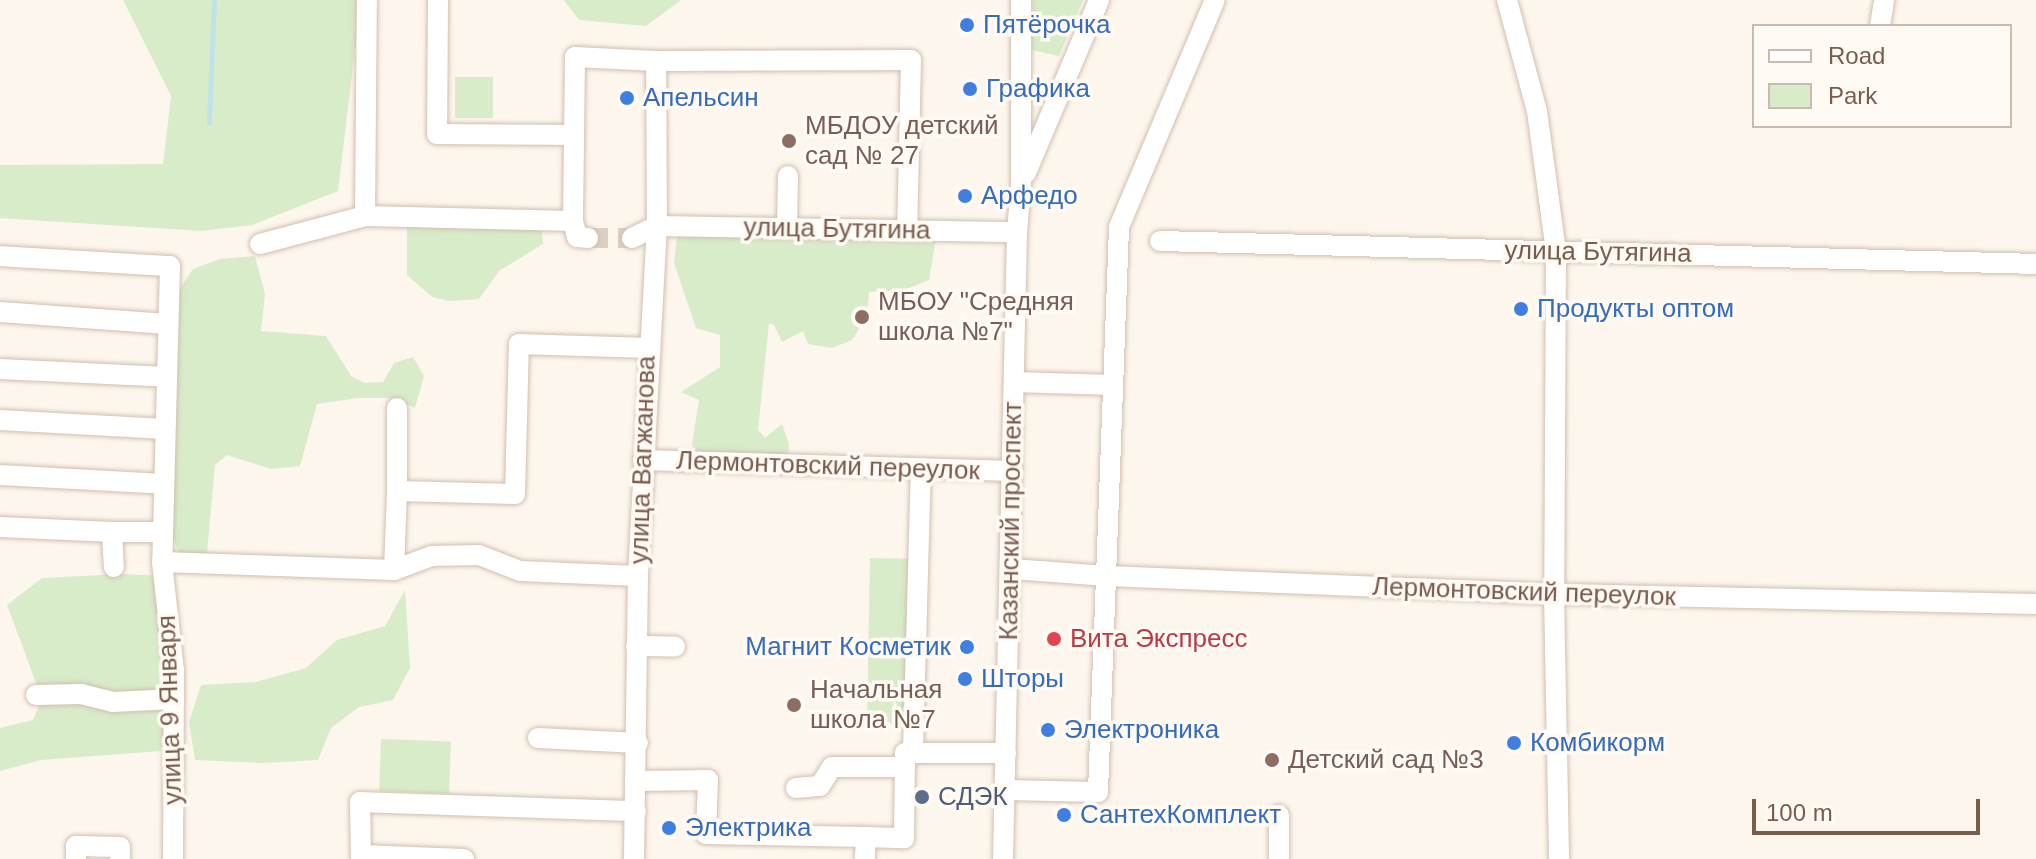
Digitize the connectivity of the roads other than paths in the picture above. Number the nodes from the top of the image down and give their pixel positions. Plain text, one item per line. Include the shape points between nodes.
1 (367, 0) edge
2 (438, 0) edge
3 (1021, 0) edge
4 (1099, 0) edge
5 (1215, 0) edge
6 (1507, 0) edge
7 (1884, 0) edge
8 (1880, 24) edge
9 (656, 61) junction
10 (574, 135) junction
11 (788, 176) dead end
12 (1021, 184) junction
13 (365, 216) junction
14 (573, 221) junction
15 (657, 226) junction
16 (787, 228) junction
17 (907, 230) junction
18 (1017, 232) junction
19 (588, 238) dead end
20 (632, 238) tunnel mouth
21 (1160, 241) dead end
22 (260, 244) dead end
23 (1556, 251) junction
24 (0, 256) edge
25 (2036, 264) edge
26 (0, 312) edge
27 (168, 324) junction
28 (648, 348) junction
29 (0, 369) edge
30 (167, 377) junction
31 (1014, 382) junction
32 (1113, 385) junction
33 (397, 408) dead end
34 (0, 420) edge
35 (165, 429) junction
36 (643, 460) junction
37 (921, 468) junction
38 (1012, 471) junction
39 (0, 475) edge
40 (164, 484) junction
41 (397, 491) junction
42 (0, 527) edge
43 (112, 532) junction
44 (162, 532) junction
45 (162, 562) junction
46 (114, 567) dead end
47 (1012, 569) junction
48 (394, 570) junction
49 (638, 576) junction
50 (1107, 576) junction
51 (1554, 594) junction
52 (2036, 604) edge
53 (636, 646) junction
54 (675, 647) dead end
55 (36, 695) dead end
56 (174, 699) junction
57 (538, 738) dead end
58 (638, 743) junction
59 (1006, 753) junction
60 (909, 759) junction
61 (637, 781) junction
62 (796, 788) dead end
63 (1006, 790) junction
64 (636, 811) junction
65 (1279, 815) dead end
66 (866, 837) junction
67 (361, 857) edge
68 (76, 859) edge
69 (120, 859) edge
70 (173, 859) edge
71 (464, 859) edge
72 (634, 859) edge
73 (865, 859) edge
74 (1003, 859) edge
75 (1279, 859) edge
76 (1559, 859) edge

1 - 13 street
2 - 10 street via 437,134
3 - 12 street, Казанский проспект
4 - 12 street, Казанский проспект
5 - 32 street via 1119,227
6 - 23 street via 1537,111
7 - 8 street
9 - 10 street via 575,57
9 - 15 street, улица Вагжанова
9 - 17 street via 911,60
10 - 14 street
11 - 16 street
12 - 18 street, Казанский проспект
13 - 14 street
13 - 22 street
14 - 19 street via 577,237
15 - 16 street, улица Бутягина
15 - 20 street
15 - 28 street, улица Вагжанова
16 - 17 street, улица Бутягина
17 - 18 street, улица Бутягина
18 - 31 street, Казанский проспект
21 - 23 street, улица Бутягина
23 - 25 street, улица Бутягина
23 - 51 street
24 - 27 street, улица 9 Января via 170,266
26 - 27 street
27 - 30 street, улица 9 Января
28 - 36 street, улица Вагжанова
28 - 41 street via 519,344 515,494
29 - 30 street
30 - 35 street, улица 9 Января
31 - 32 street
31 - 38 street, Казанский проспект
32 - 50 street
33 - 41 street
34 - 35 street
35 - 40 street, улица 9 Января
36 - 37 street, Лермонтовский переулок
36 - 49 street, улица Вагжанова
37 - 38 street, Лермонтовский переулок
37 - 60 street
38 - 47 street, Казанский проспект
39 - 40 street
40 - 44 street, улица 9 Января
41 - 48 street
42 - 43 street
43 - 44 street
43 - 46 street
44 - 45 street, улица 9 Января
45 - 48 street
45 - 56 street, улица 9 Января
47 - 50 street, Лермонтовский переулок
47 - 59 street, Казанский проспект
48 - 49 street via 432,556 479,555 520,571
49 - 53 street, улица Вагжанова
50 - 51 street, Лермонтовский переулок
50 - 63 street via 1098,792
51 - 52 street, Лермонтовский переулок
51 - 76 street
53 - 54 street
53 - 58 street, улица Вагжанова
55 - 56 street via 81,694 113,702
56 - 70 street, улица 9 Января
57 - 58 street
58 - 61 street, улица Вагжанова
59 - 60 street
59 - 63 street, Казанский проспект
60 - 62 street via 832,767 820,786
60 - 66 street via 904,838
61 - 64 street, улица Вагжанова
61 - 66 street via 708,780 706,834
63 - 74 street, Казанский проспект
64 - 67 street via 360,802
64 - 72 street, улица Вагжанова
65 - 75 street
66 - 73 street
67 - 71 street
68 - 69 street via 76,846 120,847

